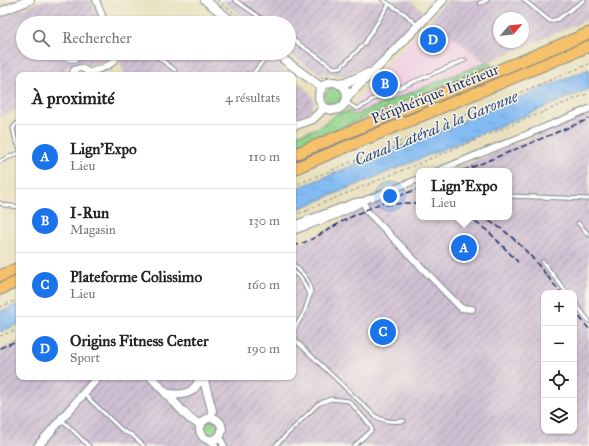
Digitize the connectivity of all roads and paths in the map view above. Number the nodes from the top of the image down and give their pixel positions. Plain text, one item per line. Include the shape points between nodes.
1 (30, 0) edge
2 (96, 0) edge
3 (205, 0) edge
4 (217, 0) edge
5 (235, 0) edge
6 (383, 0) edge
7 (443, 0) edge
8 (487, 0) edge
9 (524, 0) edge
10 (574, 0) edge
11 (584, 0) edge
12 (480, 3) dead end
13 (389, 4) junction
14 (578, 4) junction
15 (0, 12) edge
16 (102, 16) edge
17 (225, 16) edge
18 (238, 16) edge
19 (258, 16) edge
20 (419, 26) junction
21 (589, 33) edge
22 (296, 42) edge
23 (589, 46) edge
24 (76, 60) joint
25 (115, 60) edge
26 (161, 60) edge
27 (263, 60) edge
28 (284, 60) edge
29 (465, 60) dead end
30 (71, 61) joint
31 (589, 64) edge
32 (175, 70) dead end
33 (375, 70) junction
34 (76, 71) edge
35 (87, 72) edge
36 (92, 72) edge
37 (254, 72) edge
38 (320, 77) dead end
39 (338, 81) junction
40 (321, 87) junction
41 (589, 94) edge
42 (346, 100) junction
43 (324, 108) junction
44 (589, 110) edge
45 (16, 124) edge
46 (296, 125) edge
47 (16, 140) edge
48 (16, 154) edge
49 (296, 154) edge
50 (0, 161) edge
51 (296, 168) edge
52 (445, 168) edge
53 (416, 179) edge
54 (296, 185) edge
55 (512, 196) edge
56 (589, 199) edge
57 (363, 201) junction
58 (0, 203) edge
59 (16, 207) edge
60 (307, 211) junction
61 (296, 214) edge
62 (305, 216) dead end
63 (578, 223) dead end
64 (296, 225) edge
65 (296, 230) edge
66 (589, 235) edge
67 (543, 262) dead end
68 (296, 267) edge
69 (16, 269) edge
70 (296, 274) edge
71 (0, 276) edge
72 (16, 282) edge
73 (0, 289) edge
74 (565, 290) edge
75 (310, 298) junction
76 (16, 300) edge
77 (577, 306) edge
78 (0, 307) edge
79 (472, 309) dead end
80 (589, 321) edge
81 (296, 326) edge
82 (16, 329) edge
83 (0, 336) edge
84 (296, 341) edge
85 (95, 380) edge
86 (154, 380) edge
87 (200, 380) edge
88 (204, 380) edge
89 (166, 393) junction
90 (83, 394) junction
91 (211, 418) junction
92 (62, 419) junction
93 (404, 421) dead end
94 (201, 425) junction
95 (221, 435) junction
96 (213, 443) edge
97 (38, 446) edge
98 (89, 446) edge
99 (144, 446) edge
100 (224, 446) edge
101 (275, 446) edge
102 (354, 446) edge

1 - 15 street
2 - 16 street
3 - 17 street
4 - 18 path
5 - 19 lane
6 - 13 lane
7 - 20 street
8 - 12 lane
9 - 14 lane via 550,21 558,19
10 - 14 lane
11 - 14 lane
13 - 20 lane
13 - 22 lane via 364,44 341,67 334,68
20 - 33 street
21 - 49 highway
23 - 51 highway, Périphérique Intérieur
24 - 30 lane
24 - 34 lane
25 - 36 street
26 - 32 lane
27 - 37 lane
28 - 40 street
29 - 42 lane via 371,100 357,109
30 - 34 lane
31 - 54 path
33 - 39 street via 345,83
33 - 42 street
34 - 35 street via 84,68
38 - 39 path
39 - 40 street
39 - 42 street via 346,91
40 - 43 street via 318,98
41 - 60 path
42 - 43 street via 338,110
43 - 46 street via 313,119
44 - 52 street
45 - 47 lane via 13,128
48 - 50 lane
53 - 57 street
55 - 56 lane
57 - 64 street
57 - 65 street
57 - 79 street via 367,211 461,308
58 - 59 lane
60 - 61 path
60 - 62 path
63 - 66 lane
67 - 74 lane
68 - 75 lane via 309,283
69 - 71 highway
70 - 75 lane via 306,285
72 - 73 highway
75 - 81 lane
76 - 78 path
77 - 80 lane
82 - 83 path
84 - 93 lane via 375,416 389,422
85 - 90 street
86 - 89 street
87 - 89 street via 191,392 181,395
88 - 91 street via 212,410
89 - 94 street via 189,418
90 - 92 street
90 - 99 lane via 124,432 132,435
91 - 94 street
91 - 95 street via 218,420 223,428
92 - 97 street
92 - 98 lane
94 - 96 street via 201,434
95 - 96 street
95 - 100 street
101 - 102 lane via 318,404 331,399 349,401 371,426 372,430

